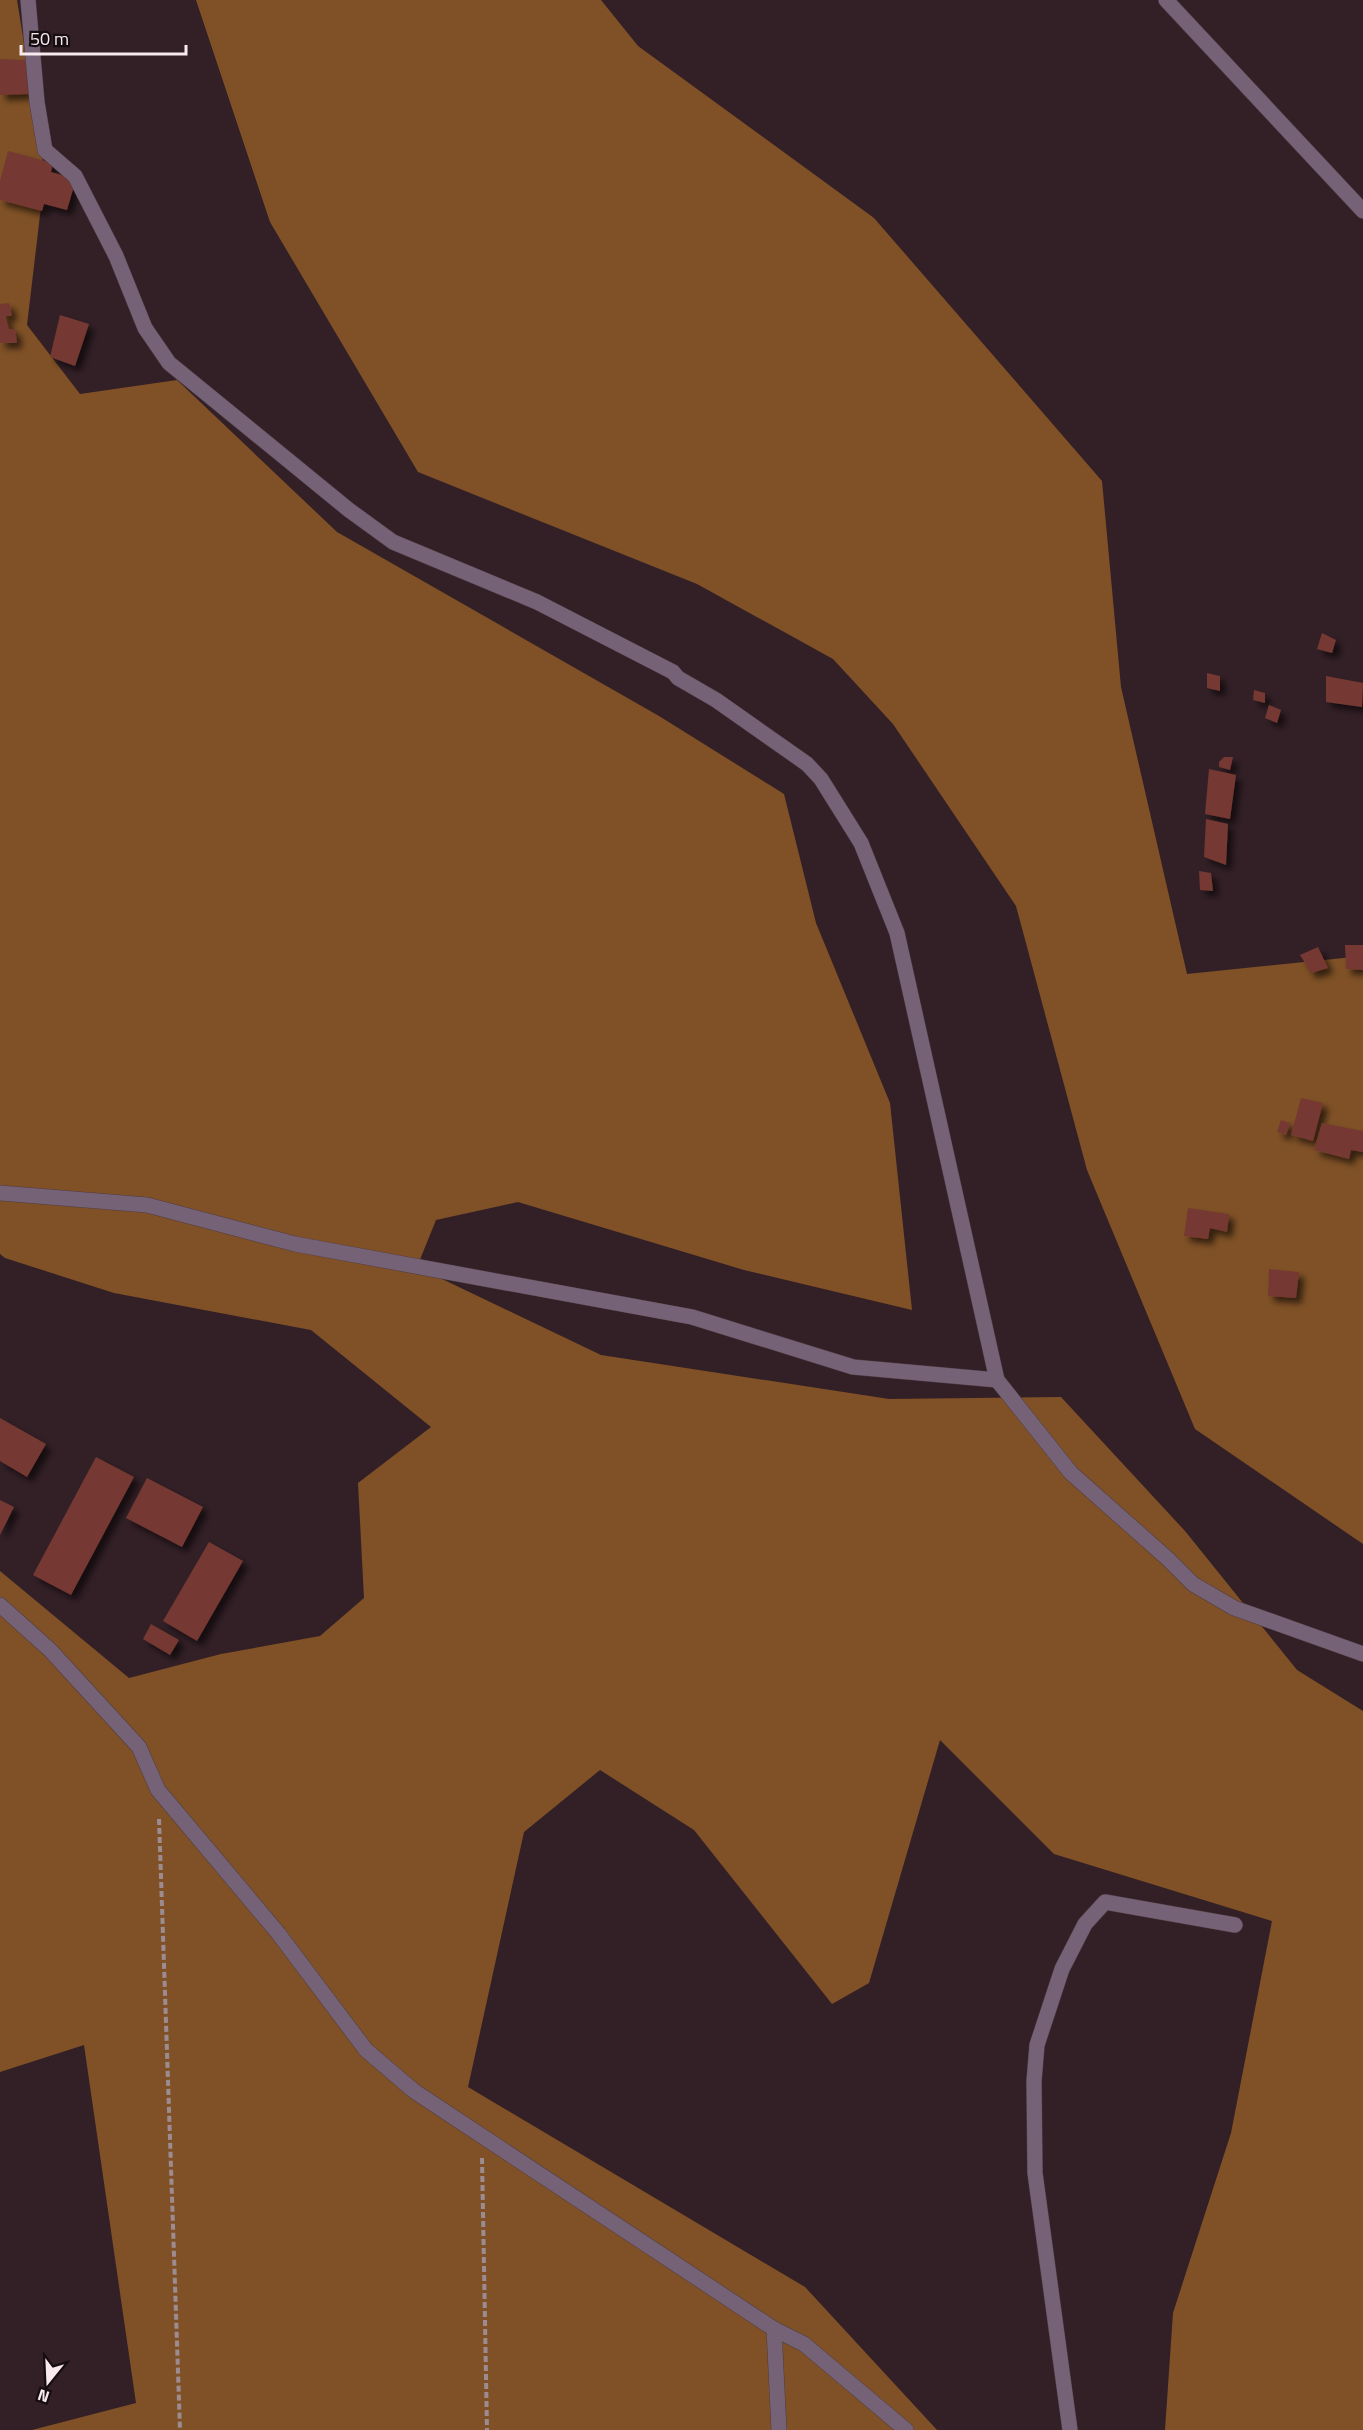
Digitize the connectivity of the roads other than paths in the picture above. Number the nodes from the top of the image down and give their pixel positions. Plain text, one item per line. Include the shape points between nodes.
1 (28, 0) edge
2 (1166, 0) edge
3 (1363, 211) edge
4 (0, 1194) edge
5 (997, 1380) junction
6 (0, 1605) edge
7 (1363, 1654) edge
8 (1235, 1924) dead end
9 (774, 2328) junction
10 (779, 2430) edge
11 (906, 2430) edge
12 (1070, 2430) edge

1 - 5 street via 45,150 75,176 116,256 145,328 169,363 393,542 537,602 673,672 807,764 821,779 861,843 897,933
2 - 3 street
4 - 5 street via 147,1205 295,1244 692,1317 854,1367
5 - 7 street via 1071,1473 1193,1584 1234,1608
6 - 9 street via 50,1650 139,1747 158,1790 278,1933 366,2050 414,2091
8 - 12 street via 1105,1902 1085,1924 1055,1990 1037,2046 1035,2173
9 - 10 street
9 - 11 street via 804,2344

